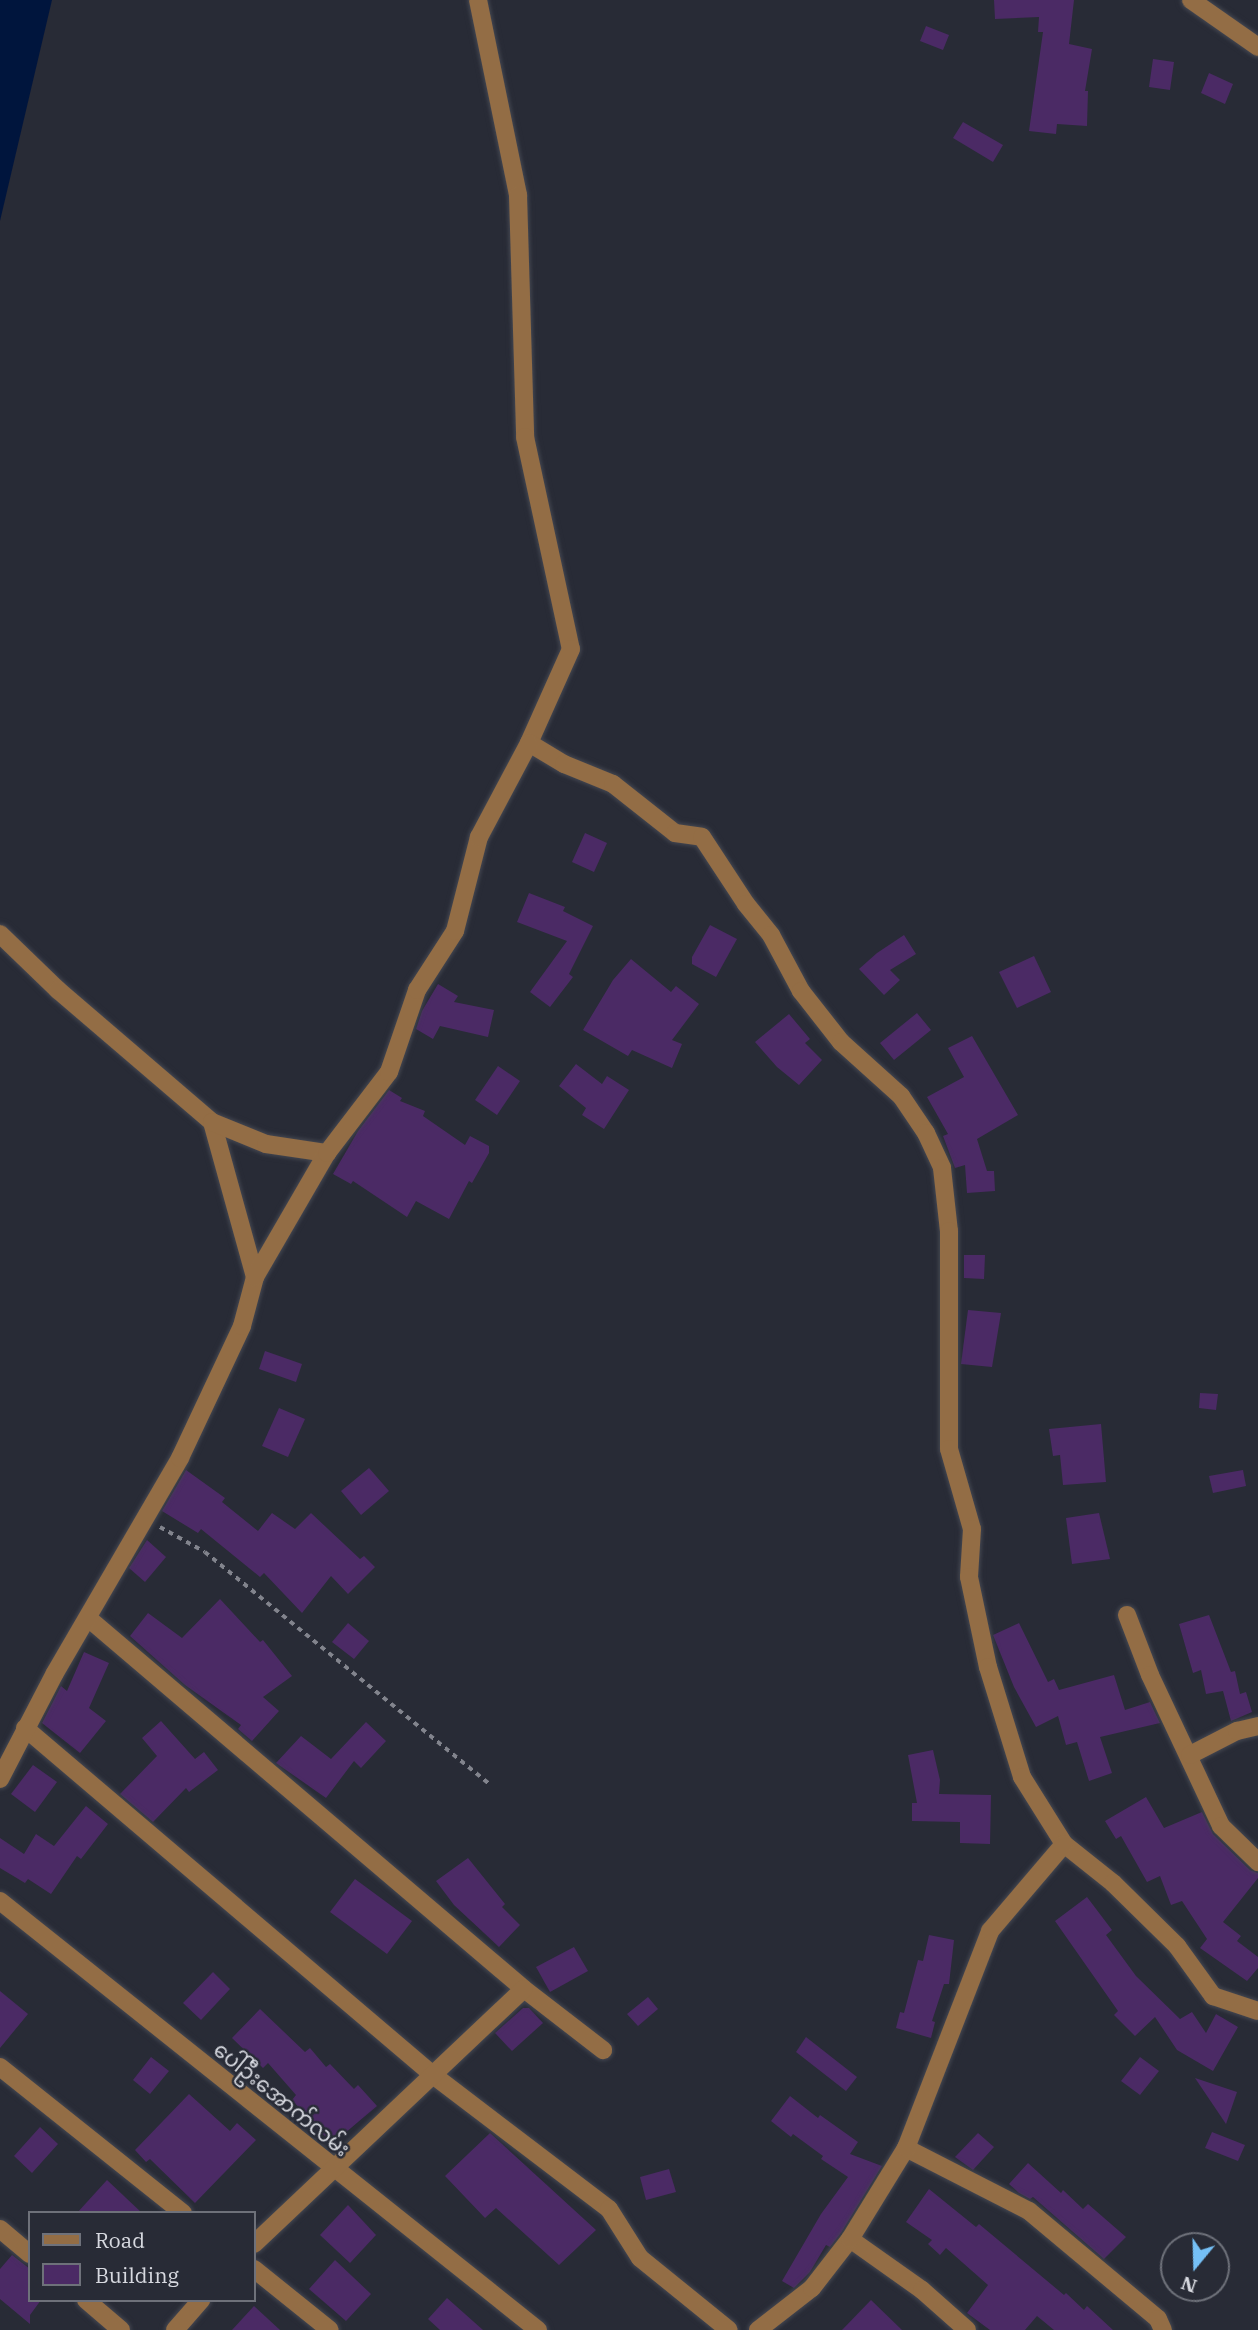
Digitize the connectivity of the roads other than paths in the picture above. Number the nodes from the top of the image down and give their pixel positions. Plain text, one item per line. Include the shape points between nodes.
1 (478, 0) edge
2 (1191, 0) edge
3 (1258, 47) edge
4 (529, 743) junction
5 (0, 934) edge
6 (212, 1122) junction
7 (327, 1153) junction
8 (255, 1277) junction
9 (1127, 1615) dead end
10 (88, 1618) junction
11 (1258, 1726) edge
12 (25, 1728) junction
13 (1190, 1755) junction
14 (0, 1779) edge
15 (1064, 1844) junction
16 (1258, 1862) edge
17 (0, 1902) edge
18 (524, 1989) junction
19 (1258, 2011) edge
20 (603, 2050) dead end
21 (0, 2067) edge
22 (433, 2075) junction
23 (906, 2148) junction
24 (332, 2168) junction
25 (180, 2211) edge
26 (0, 2229) edge
27 (850, 2239) junction
28 (256, 2242) edge
29 (28, 2251) edge
30 (256, 2271) edge
31 (88, 2302) edge
32 (199, 2302) edge
33 (121, 2330) edge
34 (175, 2330) edge
35 (330, 2330) edge
36 (538, 2330) edge
37 (729, 2330) edge
38 (758, 2330) edge
39 (967, 2330) edge
40 (1163, 2330) edge

1 - 4 street via 518,195 525,437 571,649
2 - 3 street
4 - 7 street via 479,837 455,931 417,990 389,1072
4 - 15 street via 564,764 613,783 675,832 702,837 771,935 801,991 841,1042 901,1096 926,1133 942,1168 949,1231 949,1449 972,1529 969,1577 988,1667 1022,1777
5 - 6 street
6 - 7 street via 266,1144
6 - 8 street
7 - 8 street
8 - 10 street via 242,1326 180,1458
9 - 13 street via 1150,1675
10 - 12 street
10 - 18 street
11 - 13 street via 1237,1731
12 - 14 street
12 - 22 street
13 - 16 street via 1221,1826
15 - 19 street via 1177,1946 1213,1996
15 - 23 street via 990,1931
17 - 24 street, ပေါ်ဦးအောက်လမ်း
18 - 20 street
18 - 22 street
21 - 25 street
22 - 24 street
22 - 37 street via 609,2209 639,2258
23 - 27 street
23 - 40 street via 1029,2211 1158,2319
24 - 28 street
24 - 36 street, ပေါ်ဦးအောက်လမ်း
26 - 29 street
27 - 38 street via 812,2288
27 - 39 street via 922,2290
30 - 35 street
31 - 33 street
32 - 34 street

